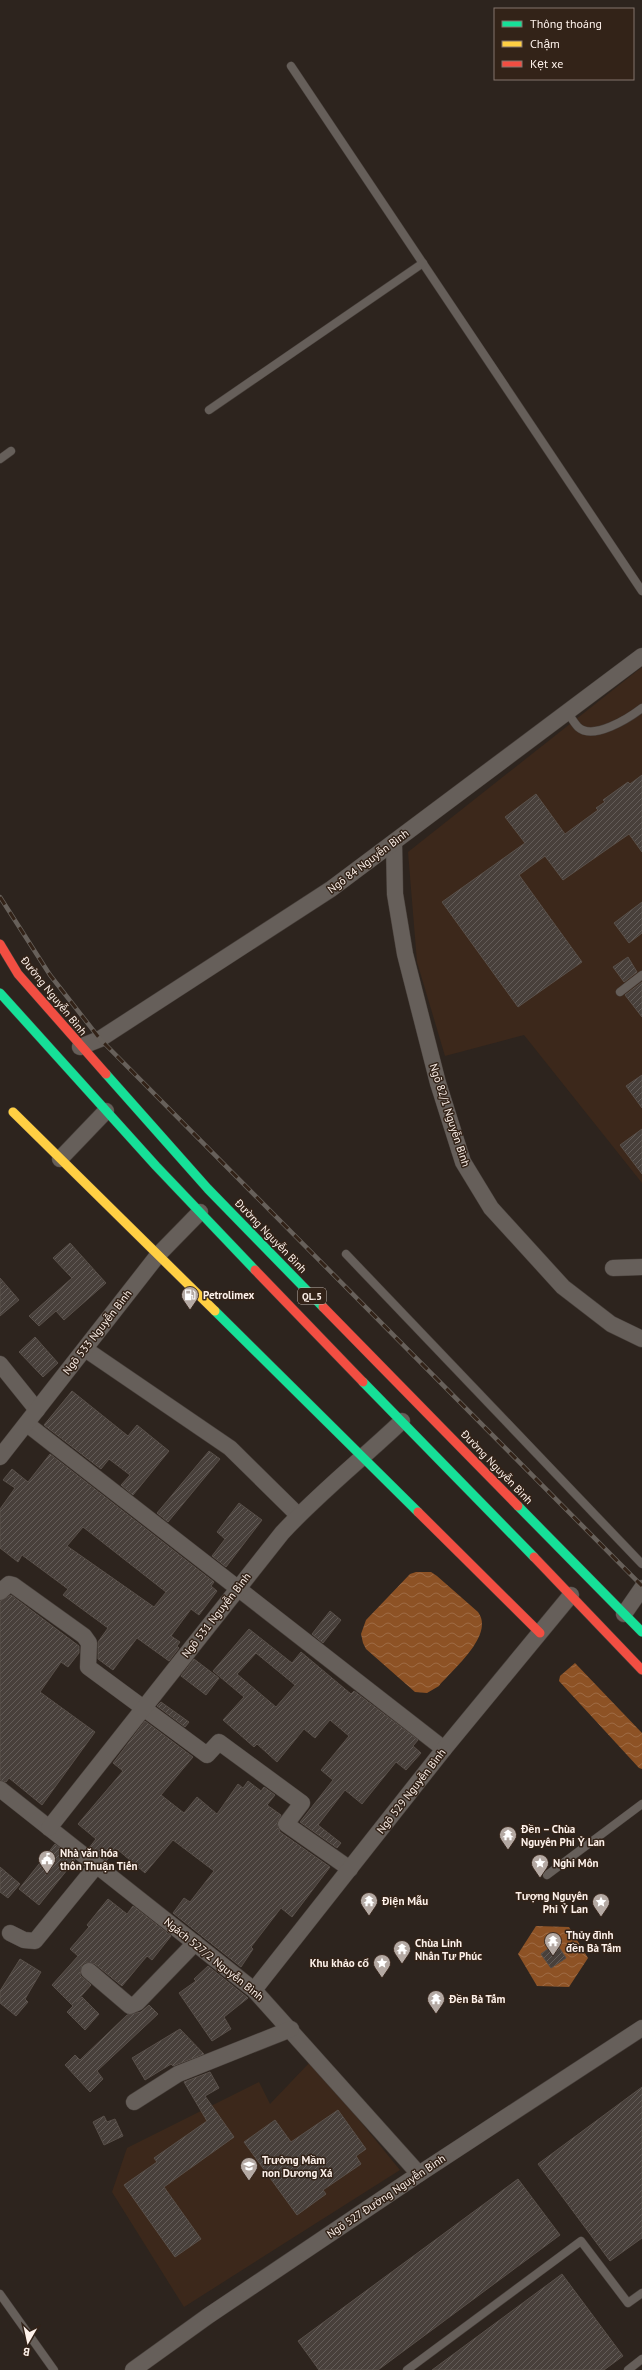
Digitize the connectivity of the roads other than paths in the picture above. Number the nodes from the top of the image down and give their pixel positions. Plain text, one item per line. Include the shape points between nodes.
1 (291, 66) dead end
2 (423, 263) junction
3 (209, 410) dead end
4 (11, 451) dead end
5 (0, 459) edge
6 (642, 591) edge
7 (642, 656) edge
8 (642, 708) edge
9 (567, 712) junction
10 (394, 842) junction
11 (0, 944) edge
12 (642, 975) edge
13 (620, 992) dead end
14 (0, 993) edge
15 (80, 1047) junction
16 (106, 1111) junction
17 (13, 1112) dead end
18 (60, 1159) junction
19 (200, 1212) junction
20 (346, 1254) dead end
21 (158, 1255) junction
22 (642, 1267) edge
23 (613, 1268) dead end
24 (642, 1339) edge
25 (85, 1349) junction
26 (0, 1364) edge
27 (37, 1410) junction
28 (402, 1421) junction
29 (27, 1424) junction
30 (0, 1457) edge
31 (363, 1458) junction
32 (298, 1515) junction
33 (642, 1564) edge
34 (237, 1588) junction
35 (642, 1588) edge
36 (0, 1592) edge
37 (571, 1595) junction
38 (624, 1614) junction
39 (642, 1632) edge
40 (540, 1633) junction
41 (642, 1670) edge
42 (143, 1708) junction
43 (444, 1750) junction
44 (0, 1789) edge
45 (642, 1804) edge
46 (49, 1828) junction
47 (97, 1866) junction
48 (350, 1868) junction
49 (547, 1875) dead end
50 (10, 1933) dead end
51 (196, 1943) junction
52 (88, 1971) dead end
53 (254, 1990) junction
54 (642, 2028) edge
55 (291, 2029) junction
56 (134, 2102) dead end
57 (419, 2174) junction
58 (642, 2293) edge
59 (0, 2294) edge
60 (642, 2359) edge
61 (54, 2370) edge
62 (132, 2370) edge
63 (407, 2370) edge
64 (628, 2370) edge

1 - 2 lane
2 - 3 lane
2 - 6 lane
4 - 5 lane
7 - 9 street, Ngõ 84 Nguyễn Bình
8 - 9 lane via 617,724 588,732 579,728
9 - 10 street, Ngõ 84 Nguyễn Bình
10 - 15 street, Ngõ 84 Nguyễn Bình via 331,889 100,1039
10 - 24 street, Ngõ 82/1 Nguyễn Bình via 395,894 405,954 438,1084 464,1162 491,1208 563,1288 611,1324
11 - 15 main road, Đường Nguyễn Bình / QL.5 via 18,974
12 - 13 lane
14 - 16 main road, QL.5
15 - 38 main road, Đường Nguyễn Bình / QL.5 via 208,1189
16 - 18 street
16 - 19 main road, QL.5
17 - 18 main road
18 - 21 main road
19 - 21 street, Ngõ 533 Nguyễn Bình
19 - 28 main road, QL.5
20 - 33 lane
21 - 25 street, Ngõ 533 Nguyễn Bình
21 - 31 main road
22 - 23 street
25 - 27 street, Ngõ 533 Nguyễn Bình
25 - 32 street via 230,1448
26 - 27 street
27 - 29 street, Ngõ 533 Nguyễn Bình
28 - 31 street, Ngõ 531 Nguyễn Bình
28 - 37 main road, QL.5
29 - 30 street, Ngõ 533 Nguyễn Bình
29 - 34 street
31 - 32 street, Ngõ 531 Nguyễn Bình via 341,1474
31 - 40 main road
32 - 34 street, Ngõ 531 Nguyễn Bình
34 - 42 street, Ngõ 531 Nguyễn Bình
34 - 43 street
35 - 38 street
36 - 42 street via 9,1584 13,1585 84,1636 89,1643 88,1667
37 - 40 street, Ngõ 529 Nguyễn Bình
37 - 41 main road, QL.5
38 - 39 main road, Đường Nguyễn Bình / QL.5
40 - 43 street, Ngõ 529 Nguyễn Bình
42 - 46 street, Ngõ 531 Nguyễn Bình
42 - 48 street via 207,1755 219,1742 302,1803 286,1824
43 - 48 street, Ngõ 529 Nguyễn Bình
44 - 46 street, Ngách 527/2 Nguyễn Bình
45 - 49 lane
46 - 47 street, Ngách 527/2 Nguyễn Bình
47 - 50 street via 35,1941 24,1940
47 - 51 street, Ngách 527/2 Nguyễn Bình
48 - 53 street, Ngõ 529 Nguyễn Bình
51 - 52 street via 137,2003 130,2006
51 - 53 street, Ngách 527/2 Nguyễn Bình
53 - 55 street, Ngách 527/2 Nguyễn Bình
54 - 57 street, Ngõ 527 Đường Nguyễn Bình
55 - 56 street via 178,2074
55 - 57 street, Ngách 527/2 Nguyễn Bình
57 - 62 street, Ngõ 527 Đường Nguyễn Bình
58 - 63 lane via 628,2303 581,2241
59 - 61 lane
60 - 64 lane

